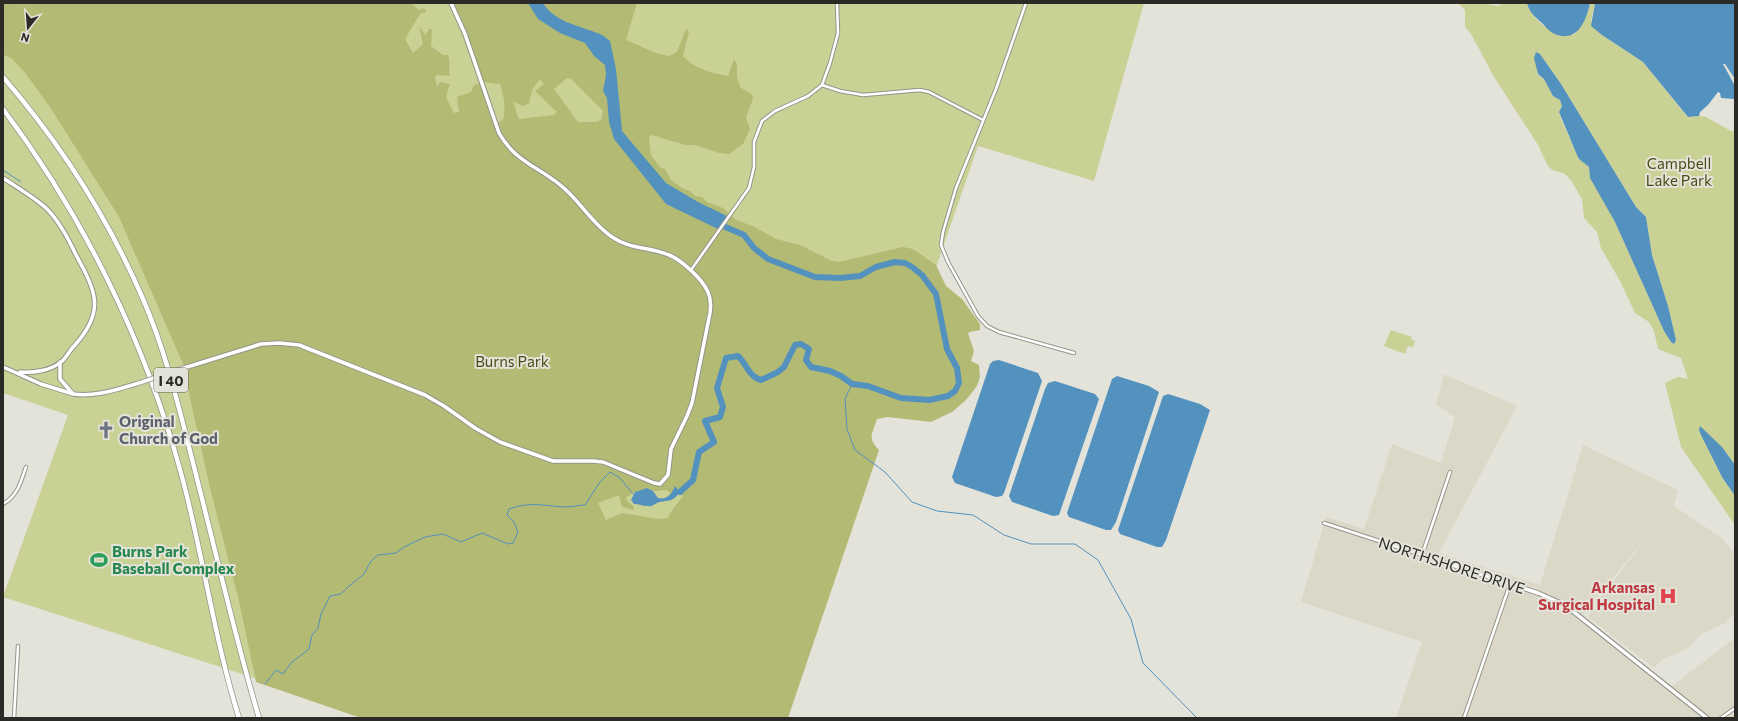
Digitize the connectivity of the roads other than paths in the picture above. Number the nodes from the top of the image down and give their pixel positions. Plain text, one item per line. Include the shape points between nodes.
1 (451, 3) edge
2 (838, 3) edge
3 (1026, 3) edge
4 (3, 77) edge
5 (822, 85) junction
6 (3, 108) edge
7 (983, 120) junction
8 (3, 178) edge
9 (691, 270) junction
10 (1074, 353) dead end
11 (60, 362) junction
12 (3, 367) edge
13 (19, 374) junction
14 (73, 394) junction
15 (26, 466) dead end
16 (1450, 472) dead end
17 (3, 504) edge
18 (1324, 523) dead end
19 (1422, 555) junction
20 (1510, 584) junction
21 (18, 646) dead end
22 (1735, 708) edge
23 (14, 718) edge
24 (239, 718) edge
25 (259, 718) edge
26 (1464, 718) edge
27 (1708, 718) edge
28 (1721, 718) edge

1 - 9 street via 480,73 497,128 507,147 561,186 611,236 628,245 672,256
2 - 5 street via 838,33
3 - 7 street
4 - 25 highway, I 40 via 29,107 80,180 104,218 144,300 182,414
5 - 7 street via 863,95 920,90 929,92
5 - 9 street via 808,96 775,111 762,121 754,142 751,182 746,193
6 - 24 highway, I 40 via 74,216 105,274 144,360 181,473 224,664
7 - 10 street via 948,212 941,240 943,252 978,316 987,326
8 - 11 street via 53,216 93,289 94,309 89,326
9 - 14 street, bridge via 708,292 710,313 692,403 671,449 668,475 660,484 603,462 553,461 500,442 425,396 320,352 293,344 273,343 256,346 101,394
11 - 13 street via 41,370
11 - 14 street via 60,379
12 - 13 street
13 - 14 street
15 - 17 street via 17,492
16 - 19 street
18 - 19 street, NORTHSHORE DRIVE
19 - 20 street, NORTHSHORE DRIVE
20 - 26 street
20 - 27 street, NORTHSHORE DRIVE via 1548,596 1565,605
21 - 23 street
22 - 28 street

